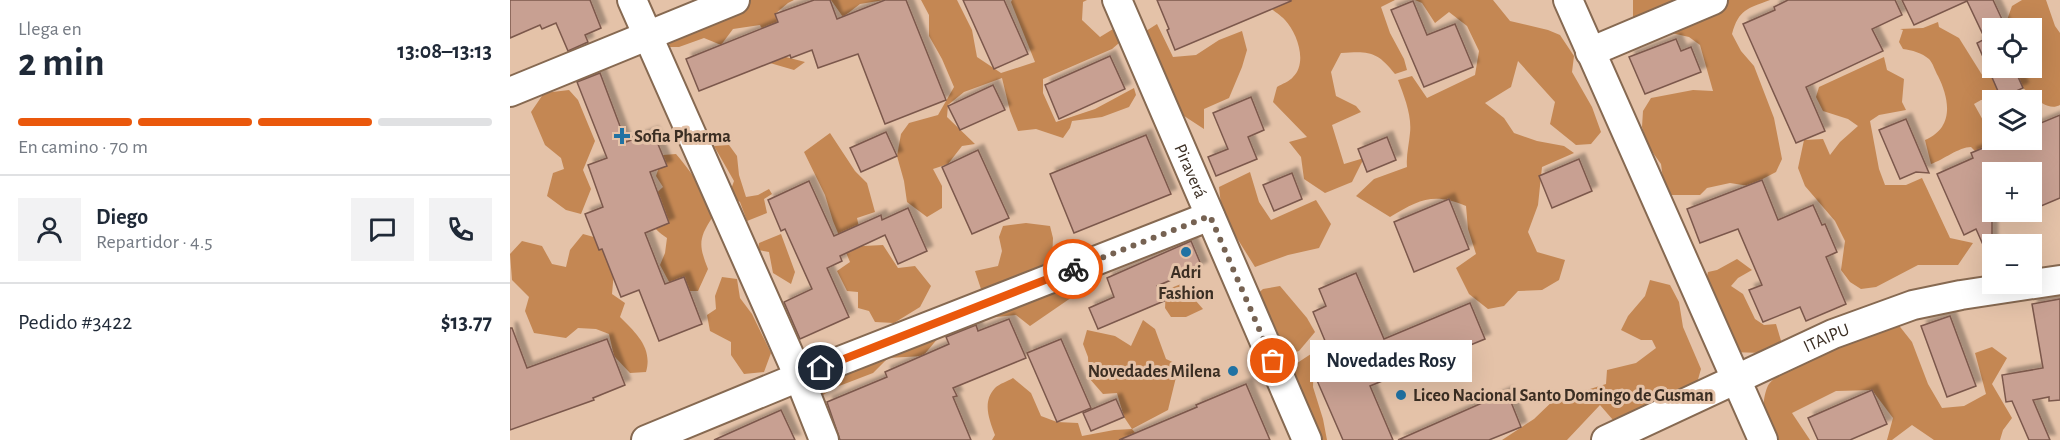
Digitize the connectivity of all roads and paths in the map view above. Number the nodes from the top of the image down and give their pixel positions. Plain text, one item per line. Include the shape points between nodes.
1 (632, 0) edge
2 (735, 0) edge
3 (1117, 0) edge
4 (1568, 0) edge
5 (1713, 0) edge
6 (647, 36) junction
7 (1590, 52) junction
8 (510, 92) edge
9 (1210, 216) junction
10 (2060, 280) edge
11 (799, 377) junction
12 (1737, 379) junction
13 (646, 440) edge
14 (824, 440) edge
15 (1307, 440) edge
16 (1606, 440) edge
17 (1763, 440) edge

1 - 6 street
2 - 6 street
3 - 9 street, Piraverá
4 - 7 street
5 - 7 street
6 - 8 street
6 - 11 street
7 - 12 street
9 - 11 street
9 - 15 street, Piraverá
10 - 12 street, ITAIPU via 1912,305 1833,334
11 - 13 street
11 - 14 street
12 - 16 street, ITAIPU
12 - 17 street

